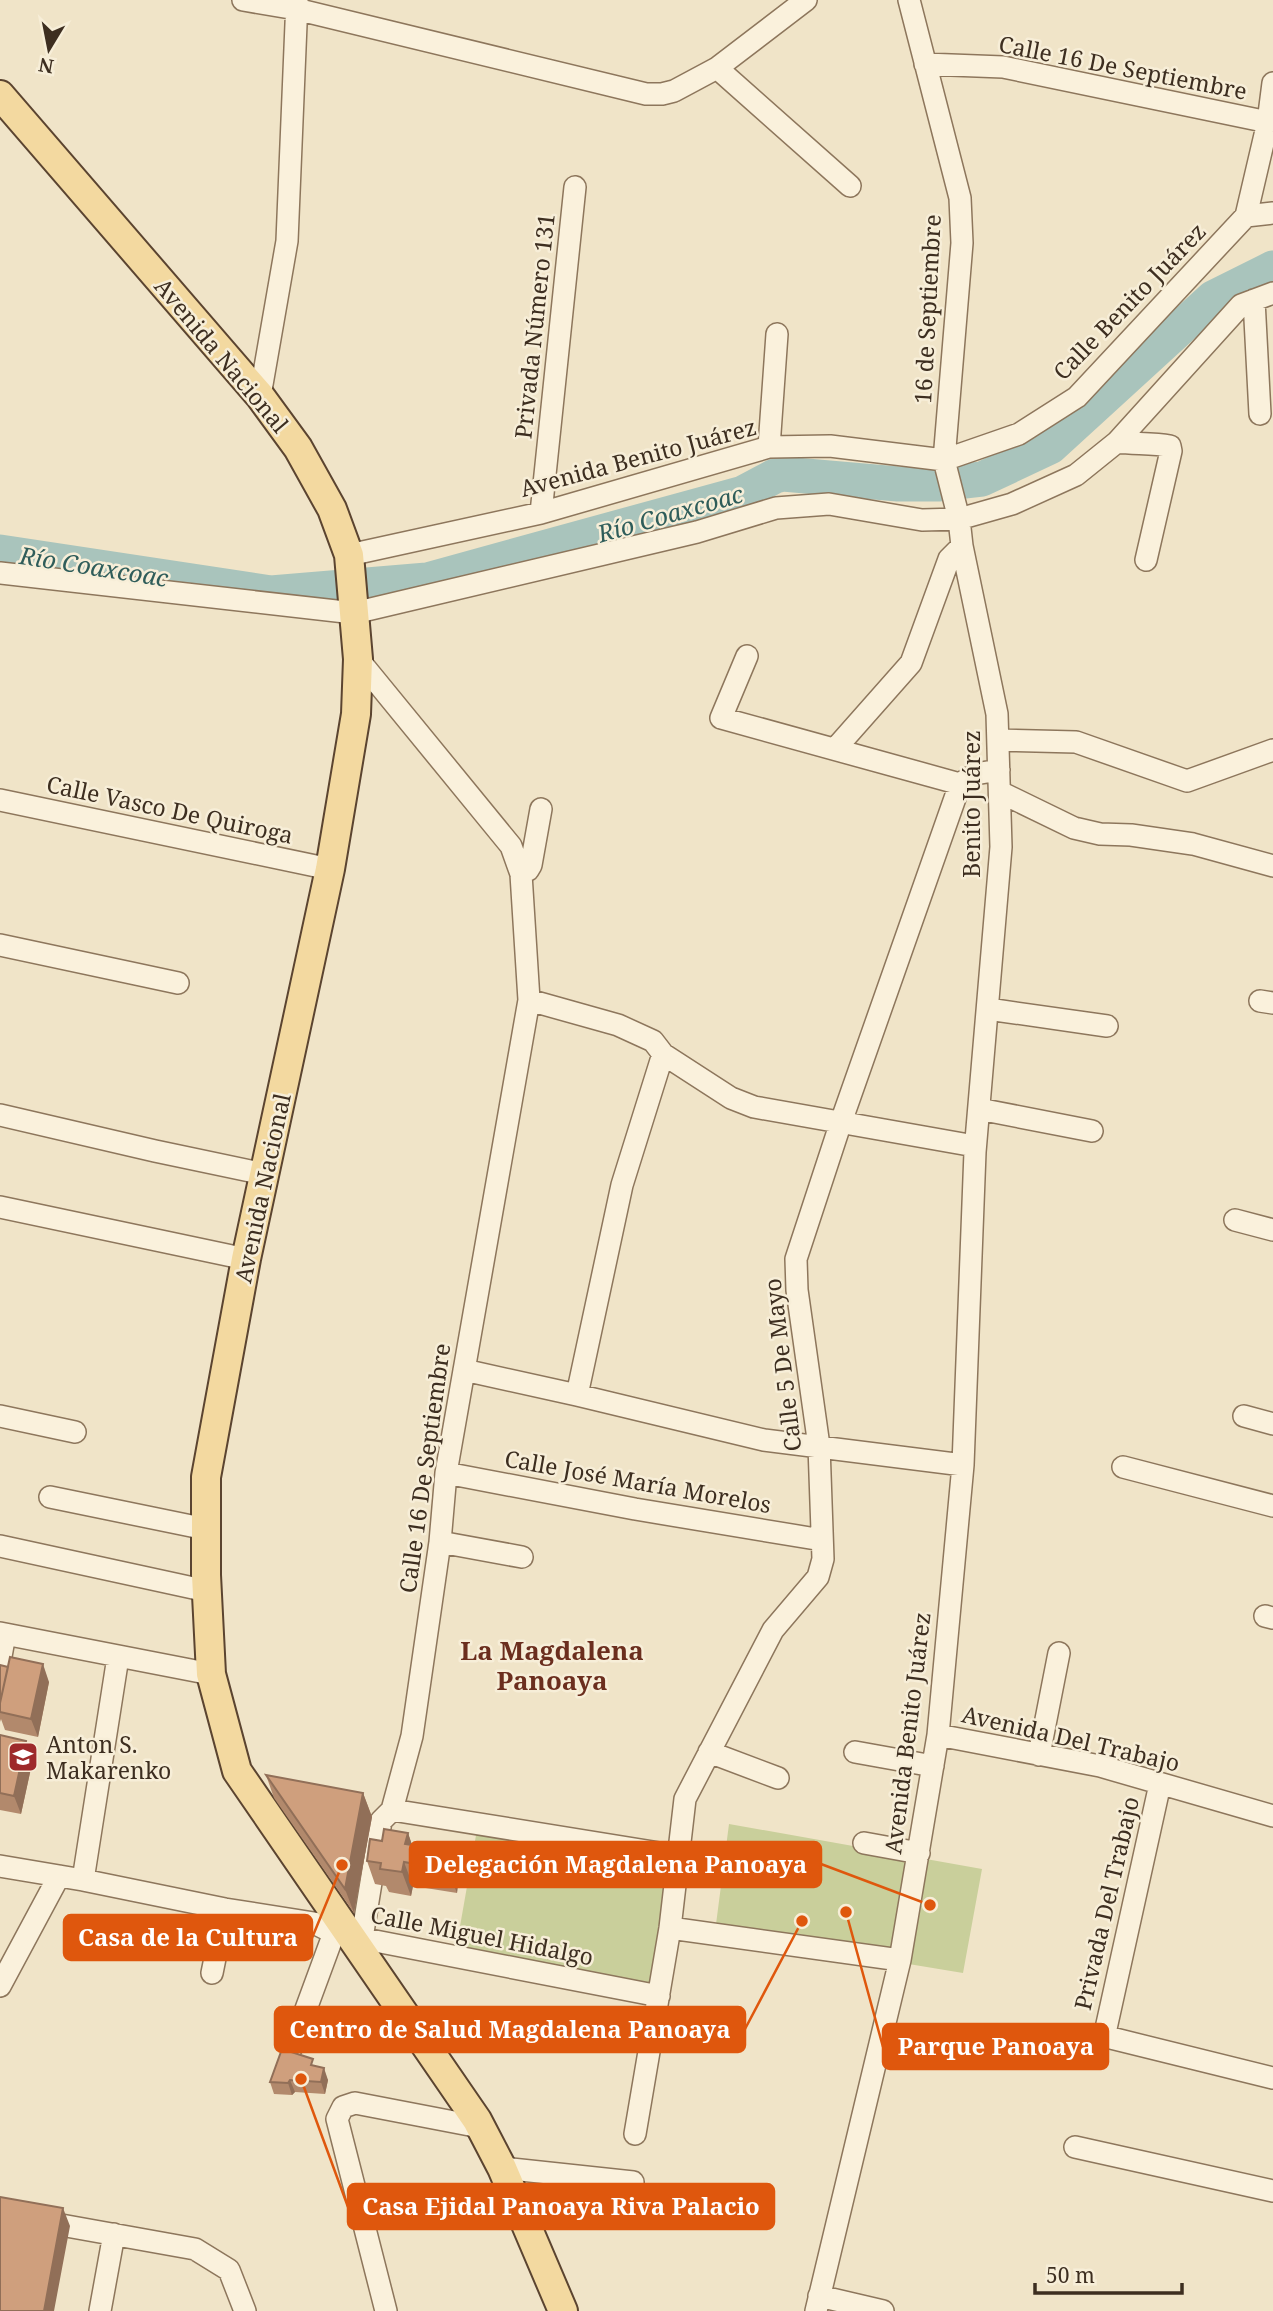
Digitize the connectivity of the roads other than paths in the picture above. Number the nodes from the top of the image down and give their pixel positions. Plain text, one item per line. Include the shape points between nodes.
1 (243, 0) edge
2 (806, 0) edge
3 (909, 0) edge
4 (296, 5) edge
5 (925, 64) junction
6 (717, 68) junction
7 (1273, 83) edge
8 (0, 95) edge
9 (1268, 121) junction
10 (850, 186) dead end
11 (575, 187) dead end
12 (1273, 213) edge
13 (1246, 216) junction
14 (1264, 296) edge
15 (777, 334) dead end
16 (260, 396) junction
17 (1260, 414) dead end
18 (1117, 442) junction
19 (769, 447) junction
20 (945, 467) junction
21 (956, 510) junction
22 (541, 513) junction
23 (962, 546) junction
24 (1146, 560) dead end
25 (350, 561) junction
26 (0, 573) edge
27 (353, 606) junction
28 (747, 656) dead end
29 (358, 659) junction
30 (998, 740) junction
31 (835, 749) junction
32 (1273, 750) edge
33 (999, 769) junction
34 (960, 784) junction
35 (1000, 792) junction
36 (0, 800) edge
37 (541, 809) dead end
38 (1273, 866) edge
39 (330, 869) junction
40 (521, 874) junction
41 (0, 945) edge
42 (178, 983) dead end
43 (530, 1000) junction
44 (988, 1009) junction
45 (1107, 1026) dead end
46 (663, 1054) junction
47 (979, 1109) junction
48 (0, 1115) edge
49 (841, 1122) junction
50 (1092, 1131) dead end
51 (975, 1152) junction
52 (264, 1174) junction
53 (0, 1207) edge
54 (1235, 1220) dead end
55 (1273, 1230) edge
56 (246, 1259) junction
57 (464, 1370) junction
58 (577, 1395) junction
59 (0, 1416) edge
60 (1244, 1416) dead end
61 (1273, 1424) edge
62 (75, 1432) dead end
63 (819, 1446) junction
64 (963, 1465) junction
65 (1123, 1467) dead end
66 (446, 1473) junction
67 (50, 1497) dead end
68 (1273, 1506) edge
69 (206, 1530) junction
70 (822, 1540) junction
71 (440, 1542) junction
72 (0, 1546) edge
73 (522, 1557) dead end
74 (207, 1591) junction
75 (3, 1634) edge
76 (1059, 1653) dead end
77 (118, 1657) junction
78 (0, 1662) edge
79 (211, 1674) junction
80 (938, 1735) junction
81 (709, 1752) junction
82 (855, 1752) dead end
83 (1039, 1755) junction
84 (933, 1766) junction
85 (778, 1778) dead end
86 (1160, 1784) junction
87 (392, 1810) junction
88 (1273, 1816) edge
89 (864, 1843) dead end
90 (919, 1853) junction
91 (678, 1856) junction
92 (0, 1866) edge
93 (59, 1876) junction
94 (83, 1880) junction
95 (225, 1909) junction
96 (670, 1928) junction
97 (349, 1936) junction
98 (900, 1961) junction
99 (212, 1973) dead end
100 (0, 1986) edge
101 (659, 1996) junction
102 (292, 2047) dead end
103 (1273, 2078) edge
104 (480, 2127) junction
105 (635, 2134) dead end
106 (1075, 2147) dead end
107 (502, 2168) junction
108 (633, 2182) dead end
109 (1273, 2191) edge
110 (0, 2214) edge
111 (114, 2234) junction
112 (818, 2303) edge
113 (100, 2311) edge
114 (245, 2311) edge
115 (386, 2311) edge
116 (563, 2311) edge
117 (883, 2311) edge

1 - 4 street
2 - 6 street
3 - 5 street, 16 de Septiembre
4 - 6 street via 646,94 674,92
4 - 16 street via 287,241
5 - 9 street, Calle 16 De Septiembre via 1003,68
5 - 20 street, 16 de Septiembre via 960,198 962,243
6 - 10 street
7 - 9 street
8 - 16 main road, Avenida Nacional
9 - 13 street
11 - 22 street, Privada Número 131
12 - 13 street
13 - 20 street, Calle Benito Juárez via 1077,397 1019,434
14 - 17 street
14 - 18 street via 1241,305
15 - 19 street
16 - 25 main road, Avenida Nacional via 298,448 332,509
18 - 21 street via 1076,475 1012,504
18 - 24 street via 1170,446
19 - 20 street, Avenida Benito Juárez via 830,446
19 - 22 street, Avenida Benito Juárez
20 - 21 street, Benito Juárez
21 - 23 street, Benito Juárez
21 - 27 street via 922,520 829,504 776,508 697,532
22 - 25 street, Avenida Benito Juárez
23 - 30 street, Benito Juárez via 997,714
23 - 31 street via 949,559 911,663
25 - 27 main road, Avenida Nacional
26 - 27 street
27 - 29 main road, Avenida Nacional
28 - 31 street via 721,718
29 - 39 main road, Avenida Nacional via 356,715
29 - 40 street via 511,846
30 - 32 street via 1076,742 1187,781
30 - 33 street, Benito Juárez
31 - 34 street
33 - 34 street via 975,774
33 - 35 street, Benito Juárez
34 - 49 street, Calle 5 De Mayo
35 - 38 street via 1074,828 1193,844
35 - 44 street, Benito Juárez via 1001,847
36 - 39 street, Calle Vasco De Quiroga
37 - 40 street via 531,865
39 - 52 main road, Avenida Nacional
40 - 43 street, Calle 16 De Septiembre
41 - 42 street
43 - 46 street via 618,1026 653,1041
43 - 57 street, Calle 16 De Septiembre
44 - 45 street
44 - 47 street, Benito Juárez
46 - 49 street via 731,1098 754,1107
46 - 58 street via 622,1185
47 - 50 street
47 - 51 street, Benito Juárez
48 - 52 street
49 - 51 street via 969,1146
49 - 63 street, Calle 5 De Mayo via 796,1259
51 - 64 street, Avenida Benito Juárez
52 - 56 main road, Avenida Nacional
53 - 56 street
54 - 55 street
56 - 69 main road, Avenida Nacional via 206,1478
57 - 58 street
57 - 66 street, Calle 16 De Septiembre
58 - 63 street via 764,1440
59 - 62 street
60 - 61 street
63 - 64 street
63 - 70 street, Calle 5 De Mayo
64 - 80 street, Avenida Benito Juárez
65 - 68 street
66 - 70 street, Calle José María Morelos
66 - 71 street, Calle 16 De Septiembre
67 - 69 street
69 - 74 main road, Avenida Nacional
70 - 81 street, Calle 5 De Mayo via 818,1577 773,1630
71 - 73 street
71 - 87 street, Calle 16 De Septiembre via 412,1736
72 - 74 street
74 - 79 main road, Avenida Nacional
75 - 77 street
75 - 78 street
76 - 83 street
77 - 79 street
77 - 94 street
79 - 97 main road, Avenida Nacional via 237,1771
80 - 83 street, Avenida Del Trabajo
80 - 84 street, Avenida Benito Juárez
81 - 85 street
81 - 91 street, Calle 5 De Mayo via 685,1799
82 - 84 street
83 - 86 street, Avenida Del Trabajo via 1100,1766
84 - 90 street, Avenida Benito Juárez
86 - 88 street, Avenida Del Trabajo
86 - 103 street, Privada Del Trabajo via 1105,2033
87 - 91 street
87 - 97 street, Calle 16 De Septiembre via 381,1821
89 - 90 street
90 - 98 street, Avenida Benito Juárez
91 - 96 street, Calle 5 De Mayo
92 - 93 street, Calle Miguel Hidalgo
93 - 94 street, Calle Miguel Hidalgo
93 - 100 street
94 - 95 street, Calle Miguel Hidalgo
95 - 97 street, Calle Miguel Hidalgo via 314,1923
95 - 99 street
96 - 98 street
96 - 101 street
97 - 101 street, Calle Miguel Hidalgo
97 - 102 street, Calle 16 De Septiembre
97 - 104 main road, Avenida Nacional
98 - 112 street, Avenida Benito Juárez
101 - 105 street
104 - 107 main road, Avenida Nacional
104 - 115 street via 355,2103 343,2107 337,2119
106 - 109 street
107 - 108 street
107 - 116 main road, Avenida Nacional
110 - 111 street
111 - 113 street
111 - 114 street via 195,2249 229,2270
112 - 117 street

